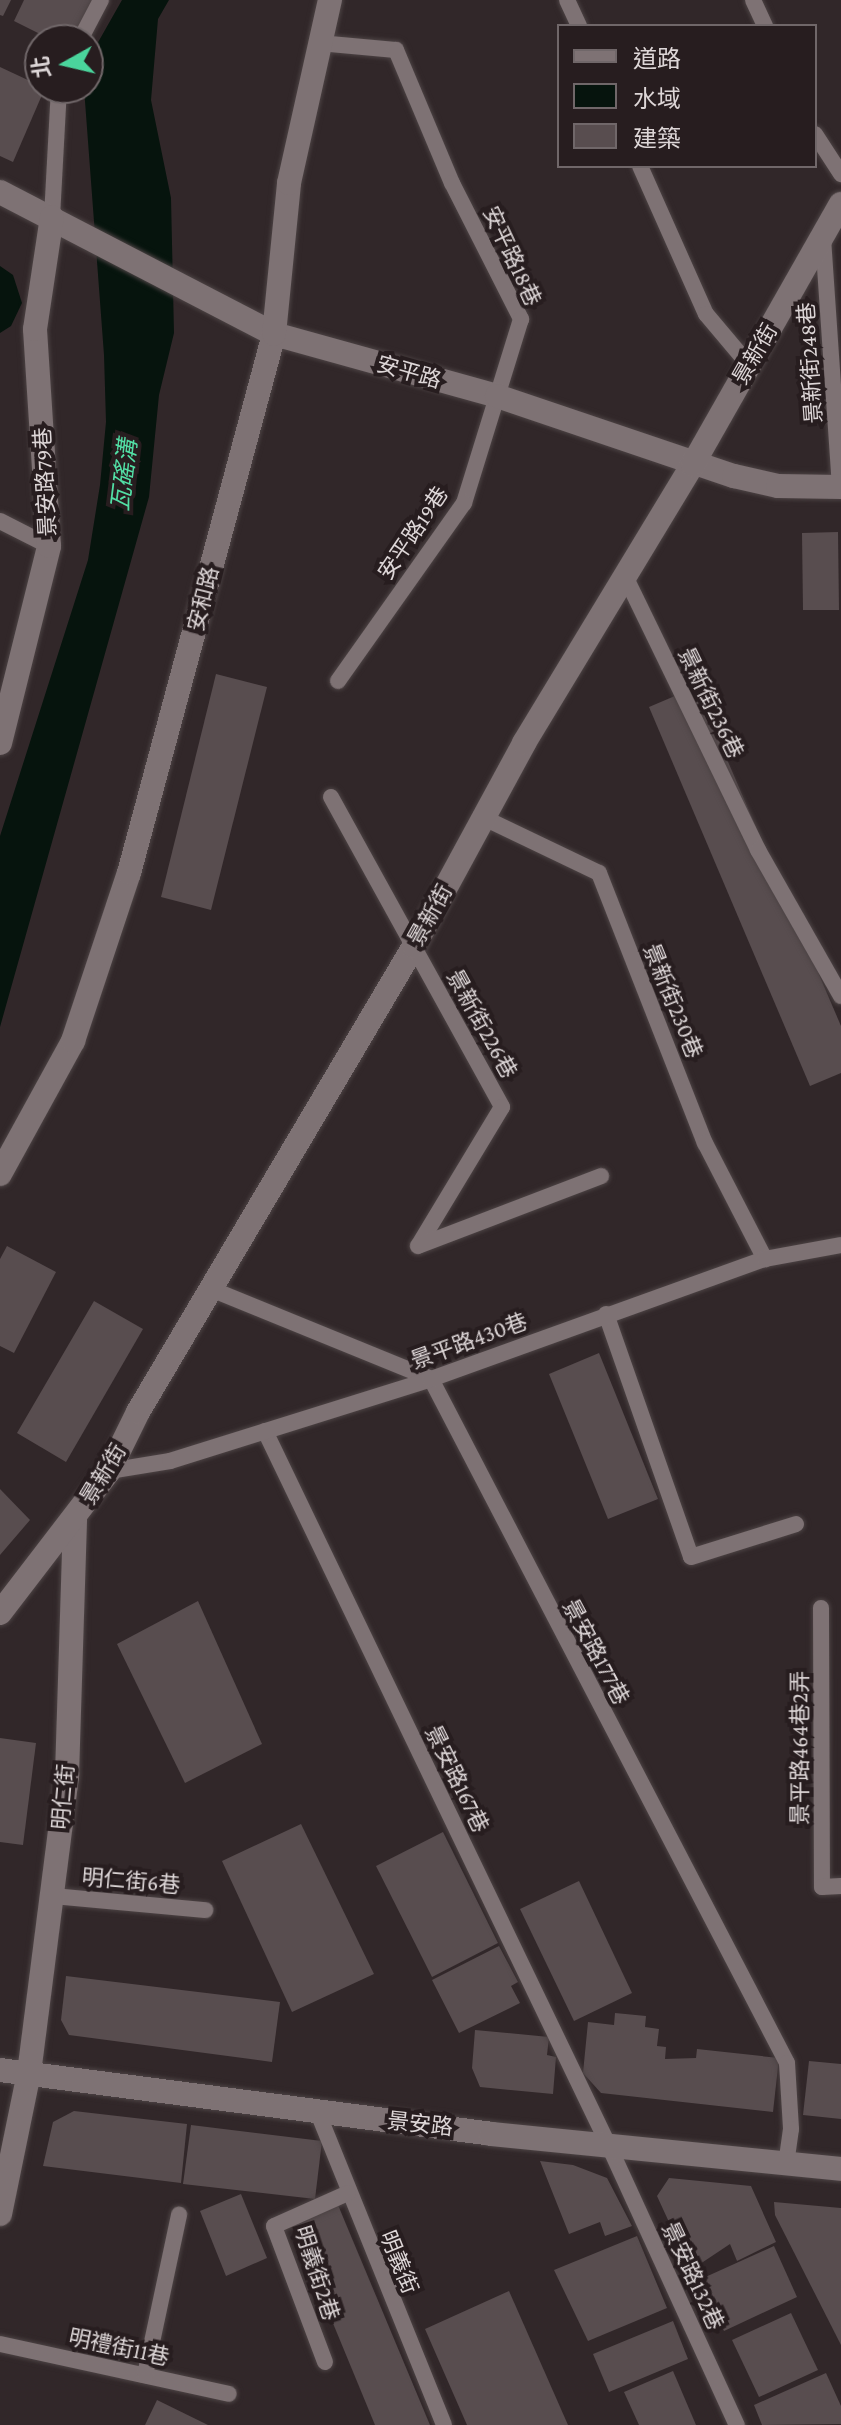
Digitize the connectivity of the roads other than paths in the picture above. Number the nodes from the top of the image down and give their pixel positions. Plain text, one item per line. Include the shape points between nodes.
1 (101, 0) edge
2 (330, 0) edge
3 (567, 0) edge
4 (753, 0) edge
5 (88, 24) edge
6 (578, 24) edge
7 (764, 24) edge
8 (319, 43) junction
9 (58, 104) edge
10 (817, 137) edge
11 (641, 168) edge
12 (841, 174) edge
13 (0, 192) edge
14 (841, 204) edge
15 (52, 217) junction
16 (823, 235) junction
17 (274, 334) junction
18 (749, 365) junction
19 (497, 396) junction
20 (693, 464) junction
21 (841, 487) edge
22 (841, 502) edge
23 (0, 521) edge
24 (49, 546) junction
25 (624, 574) junction
26 (338, 681) dead end
27 (0, 743) edge
28 (331, 797) dead end
29 (484, 818) junction
30 (414, 946) junction
31 (841, 996) edge
32 (0, 1174) edge
33 (601, 1176) dead end
34 (841, 1245) edge
35 (765, 1259) junction
36 (211, 1289) junction
37 (606, 1314) junction
38 (431, 1379) junction
39 (265, 1431) junction
40 (109, 1471) junction
41 (75, 1519) junction
42 (796, 1524) dead end
43 (821, 1608) dead end
44 (0, 1613) edge
45 (841, 1886) edge
46 (53, 1896) junction
47 (205, 1910) dead end
48 (0, 2070) edge
49 (29, 2073) junction
50 (318, 2113) junction
51 (609, 2146) junction
52 (786, 2165) junction
53 (841, 2169) edge
54 (3, 2189) edge
55 (348, 2193) junction
56 (0, 2214) edge
57 (179, 2215) dead end
58 (0, 2344) edge
59 (325, 2362) dead end
60 (145, 2375) junction
61 (229, 2394) dead end
62 (444, 2425) edge
63 (737, 2425) edge

1 - 5 lane
2 - 8 street, 安和路
3 - 6 lane
4 - 7 lane
8 - 17 street, 安和路 via 289,183
8 - 19 lane, 安平路18巷 via 396,50 452,183 521,319
9 - 15 lane
10 - 12 lane
11 - 18 lane via 706,314
13 - 15 street, 安平路
14 - 16 street, 景新街
15 - 17 street, 安平路
15 - 24 street, 景安路79巷 via 35,329
16 - 18 street, 景新街
16 - 21 lane, 景新街248巷
17 - 19 street, 安平路
17 - 32 street, 安和路 via 129,873 73,1041
18 - 20 street, 景新街
19 - 20 street, 安平路
19 - 26 lane, 安平路19巷 via 464,503
20 - 21 street, 安平路 via 778,486
20 - 25 street, 景新街
21 - 22 street
23 - 24 lane
24 - 27 street, 景安路79巷
25 - 29 street, 景新街
25 - 31 lane, 景新街236巷 via 758,850
28 - 30 lane
29 - 30 street, 景新街
29 - 35 lane, 景新街230巷 via 599,873 705,1143
30 - 33 lane, 景新街226巷 via 502,1107 418,1246
30 - 36 street, 景新街
34 - 35 lane, 景平路430巷
35 - 37 lane, 景平路430巷
36 - 38 lane
36 - 40 street, 景新街
37 - 38 lane, 景平路430巷
37 - 42 lane via 691,1557
38 - 39 lane, 景平路430巷
38 - 52 lane, 景安路177巷 via 787,2063 791,2129
39 - 40 lane, 景平路430巷 via 170,1461
39 - 51 lane, 景安路167巷
40 - 41 street, 景新街
41 - 44 street, 景新街
41 - 46 street, 明仁街 via 67,1775
43 - 45 lane, 景平路464巷2弄 via 822,1887
46 - 47 lane, 明仁街6巷
46 - 49 street, 明仁街
48 - 49 street, 景安路
49 - 50 street, 景安路
49 - 54 street, 明仁街
50 - 51 street, 景安路
50 - 55 lane, 明義街
51 - 52 street, 景安路
51 - 63 lane, 景安路132巷
52 - 53 street, 景安路
54 - 56 street, 明仁街
55 - 59 lane, 明義街2巷 via 274,2226
55 - 62 lane, 明義街
57 - 60 lane
58 - 60 lane, 明禮街11巷
60 - 61 lane, 明禮街11巷

